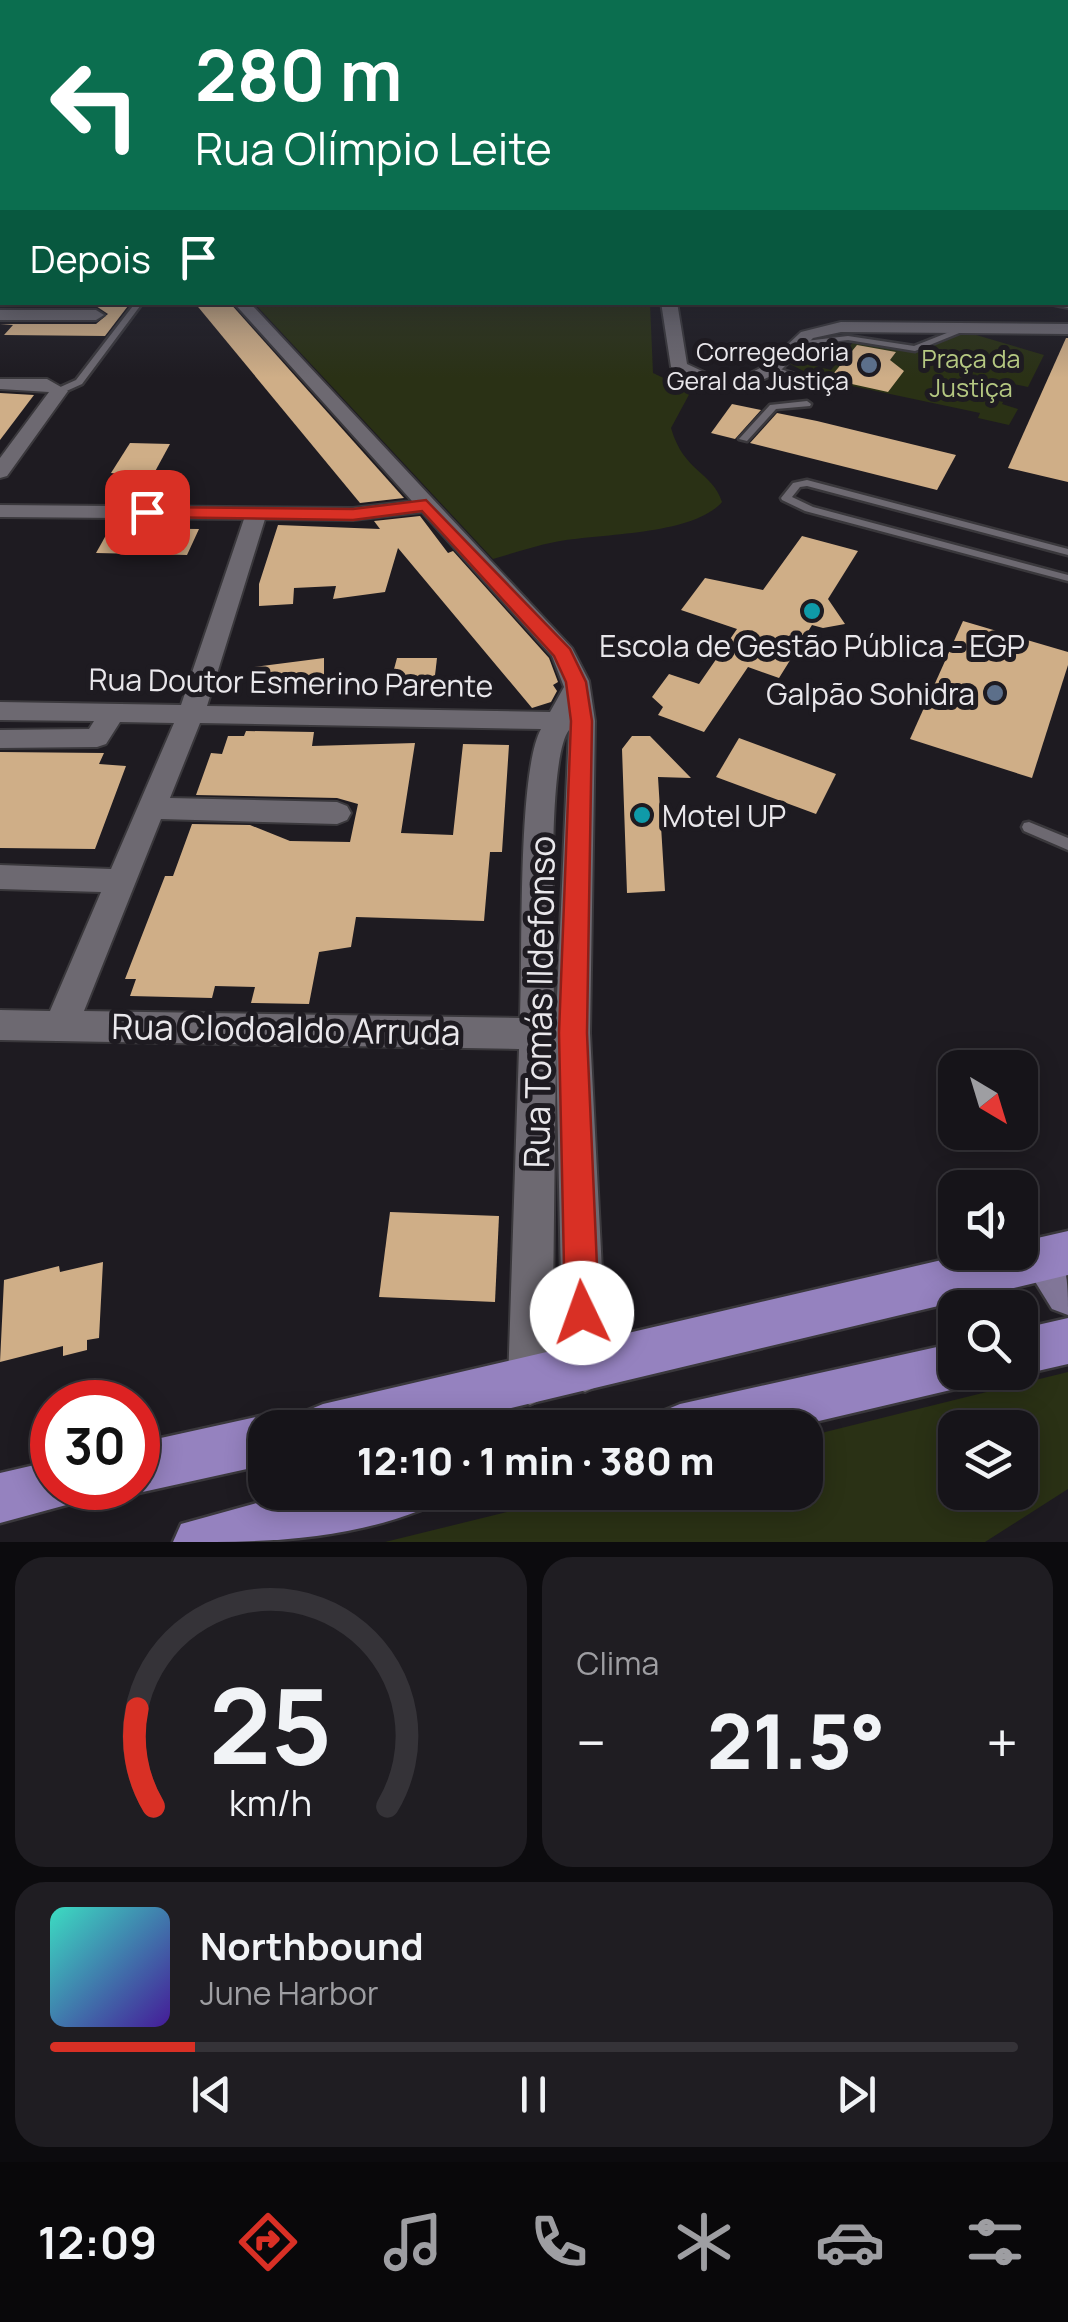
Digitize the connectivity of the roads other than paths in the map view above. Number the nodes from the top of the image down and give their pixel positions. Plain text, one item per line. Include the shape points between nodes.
1 (138, 305) edge
2 (243, 305) edge
3 (669, 305) edge
4 (0, 314) edge
5 (96, 315) dead end
6 (970, 327) junction
7 (1068, 329) edge
8 (796, 344) junction
9 (772, 369) junction
10 (0, 384) edge
11 (820, 386) dead end
12 (54, 399) junction
13 (806, 404) dead end
14 (744, 439) dead end
15 (0, 472) edge
16 (426, 505) junction
17 (0, 511) edge
18 (257, 512) junction
19 (1068, 552) edge
20 (1068, 578) edge
21 (572, 710) junction
22 (0, 711) edge
23 (114, 711) junction
24 (192, 712) junction
25 (0, 739) edge
26 (151, 808) junction
27 (337, 813) dead end
28 (1029, 827) dead end
29 (1068, 844) edge
30 (0, 877) edge
31 (45, 880) junction
32 (119, 881) junction
33 (0, 892) edge
34 (0, 1025) edge
35 (60, 1025) junction
36 (556, 1034) junction
37 (1060, 1268) edge
38 (1068, 1341) edge
39 (1038, 1348) edge
40 (585, 1370) junction
41 (938, 1370) edge
42 (530, 1383) junction
43 (406, 1410) edge
44 (760, 1410) edge
45 (248, 1444) edge
46 (160, 1463) edge
47 (30, 1491) edge
48 (0, 1498) edge
49 (330, 1510) edge
50 (199, 1542) edge

1 - 12 lane via 79,382
2 - 16 street
3 - 9 street via 676,361 689,375 731,384
4 - 5 street
6 - 7 street
6 - 8 street via 882,319 822,330
6 - 8 lane via 915,349 848,338
8 - 9 street
9 - 11 lane
10 - 12 street via 47,384
12 - 15 street
13 - 14 lane via 774,406
16 - 18 street via 353,514
16 - 21 street via 563,653
17 - 18 street
18 - 24 street
19 - 20 lane via 807,484 786,498 808,510
21 - 24 street, Rua Doutor Esmerino Parente
21 - 36 street, Rua Tomás Ildefonso via 548,741 559,799
22 - 23 street, Rua Doutor Esmerino Parente
23 - 24 street, Rua Doutor Esmerino Parente
23 - 25 street via 96,738
24 - 26 street
26 - 27 street
26 - 32 street
28 - 29 lane
30 - 31 street
31 - 32 street
31 - 33 street
32 - 35 street
34 - 35 street, Rua Clodoaldo Arruda
35 - 36 street, Rua Clodoaldo Arruda
36 - 40 street, Rua Tomás Ildefonso
36 - 42 street, Rua Tomás Ildefonso
37 - 40 main road
38 - 39 main road
40 - 42 main road
41 - 44 main road
42 - 43 main road
45 - 46 main road
47 - 48 main road
49 - 50 main road

